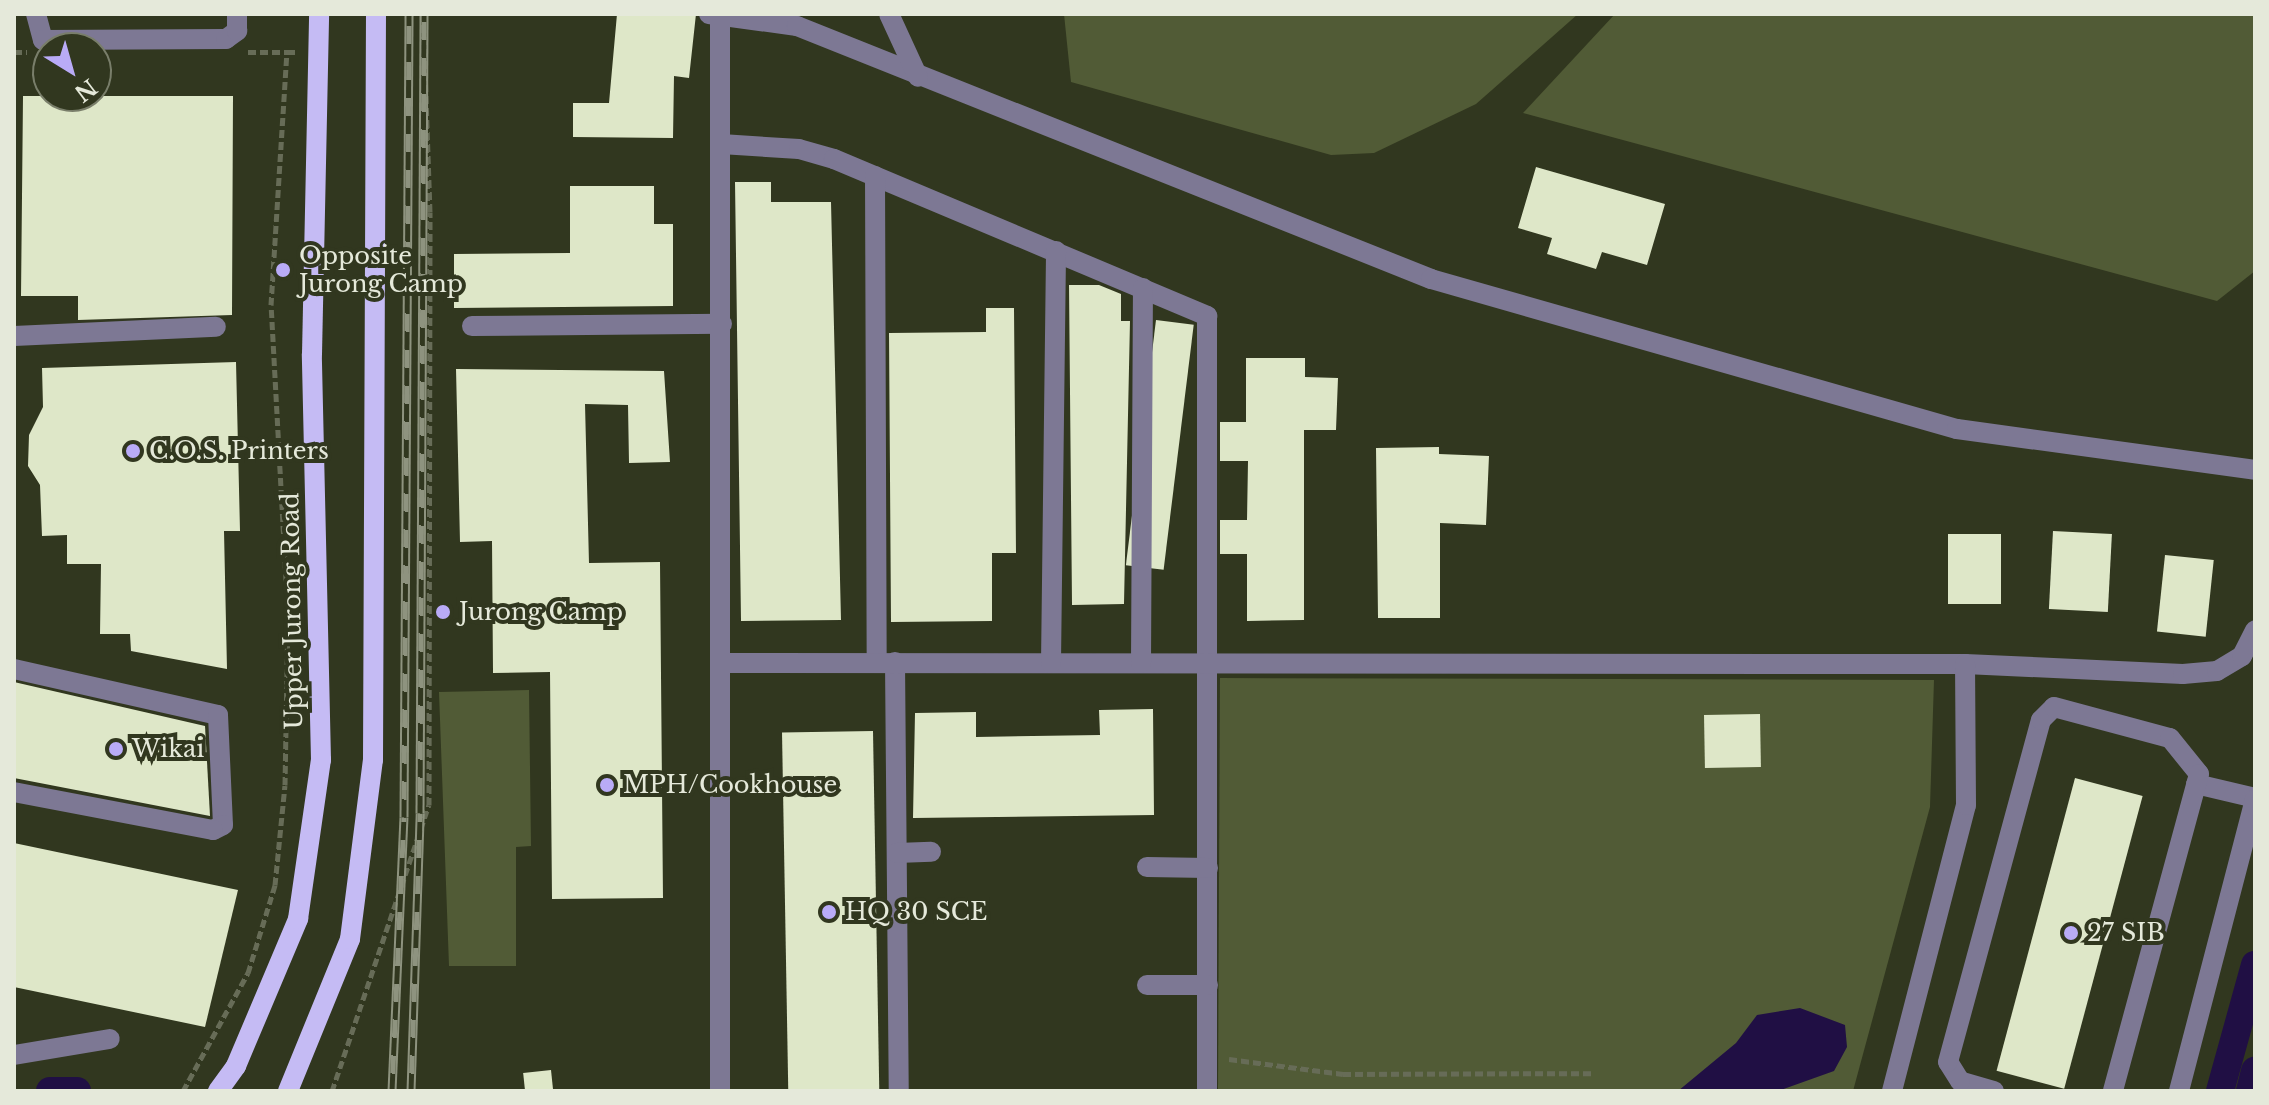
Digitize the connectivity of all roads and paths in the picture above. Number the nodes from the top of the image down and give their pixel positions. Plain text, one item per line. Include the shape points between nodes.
1 (36, 14) edge
2 (237, 14) edge
3 (319, 14) edge
4 (376, 14) edge
5 (423, 14) edge
6 (709, 14) edge
7 (816, 14) edge
8 (889, 14) edge
9 (720, 15) edge
10 (797, 26) junction
11 (301, 53) dead end
12 (918, 77) junction
13 (721, 144) junction
14 (875, 176) junction
15 (1056, 251) junction
16 (1143, 288) junction
17 (722, 324) junction
18 (472, 326) dead end
19 (216, 327) dead end
20 (14, 336) edge
21 (2255, 470) edge
22 (2255, 630) edge
23 (886, 662) junction
24 (722, 663) junction
25 (1051, 663) junction
26 (1141, 663) junction
27 (1209, 663) junction
28 (1965, 664) junction
29 (14, 669) edge
30 (2196, 784) junction
31 (14, 792) edge
32 (2255, 799) edge
33 (931, 852) dead end
34 (897, 853) junction
35 (1147, 867) dead end
36 (1208, 868) junction
37 (1147, 985) dead end
38 (1208, 985) junction
39 (110, 1039) dead end
40 (14, 1055) edge
41 (1208, 1056) junction
42 (1591, 1073) dead end
43 (183, 1091) edge
44 (218, 1091) edge
45 (288, 1091) edge
46 (332, 1091) edge
47 (720, 1091) edge
48 (899, 1091) edge
49 (1207, 1091) edge
50 (1892, 1091) edge
51 (1994, 1091) edge
52 (2113, 1091) edge
53 (2179, 1091) edge

1 - 2 lane via 40,39 59,40 226,39 237,31
3 - 44 main road, Upper Jurong Road via 312,354 321,760 298,919 236,1066
4 - 45 main road via 373,760 350,939
5 - 46 path via 430,212 429,805
6 - 9 lane
7 - 10 lane
8 - 12 lane
9 - 10 lane
9 - 13 lane
10 - 12 lane
11 - 43 path via 287,52 271,305 288,617 285,785 275,885 248,973
12 - 21 lane via 1191,179 1431,279 1957,429
13 - 14 lane via 809,150
13 - 17 lane
14 - 15 lane
14 - 23 lane
15 - 16 lane
15 - 25 lane
16 - 26 lane
16 - 27 lane via 1203,311 1209,323
17 - 18 lane
17 - 24 lane
19 - 20 lane
22 - 28 lane via 2242,656 2217,671
23 - 24 lane
23 - 25 lane
23 - 34 lane
24 - 47 lane
25 - 26 lane
26 - 27 lane
27 - 28 lane
27 - 36 lane
28 - 50 lane via 1966,805
29 - 31 lane via 218,715 223,825 213,830
30 - 32 lane
30 - 51 lane via 2197,767 2170,738 2049,709 2041,720 1948,1062 1960,1081
30 - 52 lane
32 - 53 lane
33 - 34 lane
34 - 48 lane
35 - 36 lane
36 - 38 lane
37 - 38 lane
38 - 41 lane
39 - 40 lane
41 - 42 path via 1343,1074
41 - 49 lane

